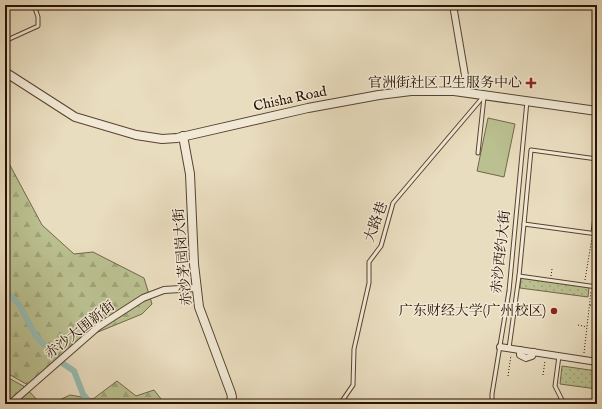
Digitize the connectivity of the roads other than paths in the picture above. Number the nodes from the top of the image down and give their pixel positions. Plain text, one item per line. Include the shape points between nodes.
1 (34, 5) edge
2 (453, 5) edge
3 (5, 41) edge
4 (5, 72) edge
5 (468, 93) junction
6 (485, 95) junction
7 (527, 101) junction
8 (597, 111) edge
9 (183, 136) junction
10 (478, 153) dead end
11 (597, 159) edge
12 (597, 201) edge
13 (524, 224) junction
14 (593, 233) junction
15 (597, 234) edge
16 (519, 276) junction
17 (597, 287) edge
18 (196, 288) junction
19 (500, 347) junction
20 (510, 349) junction
21 (559, 356) junction
22 (597, 362) edge
23 (10, 404) edge
24 (230, 404) edge
25 (340, 404) edge
26 (492, 404) edge
27 (564, 404) edge

1 - 3 lane via 38,26
2 - 5 street
4 - 9 street, Chisha Road via 63,111 87,122 148,138
5 - 6 street, Chisha Road
5 - 9 street, Chisha Road via 426,90 379,95
6 - 7 street, Chisha Road
6 - 10 lane
6 - 25 lane, 大路巷 via 393,203 381,246 369,262 369,283 354,349 353,385
7 - 8 street, Chisha Road
7 - 19 lane, 赤沙西约大街 via 509,291
9 - 18 street, 赤沙茅园岗大街 via 190,174
11 - 13 lane via 531,150
12 - 14 lane
13 - 14 lane
13 - 16 lane
14 - 15 lane
16 - 17 lane
16 - 20 lane
18 - 23 street, 赤沙大围新街 via 164,290 143,298 98,327
18 - 24 street, 赤沙茅园岗大街 via 202,318 231,394
19 - 20 street
19 - 26 lane, 赤沙西约大街
20 - 21 street
21 - 22 street
21 - 27 lane via 555,386

